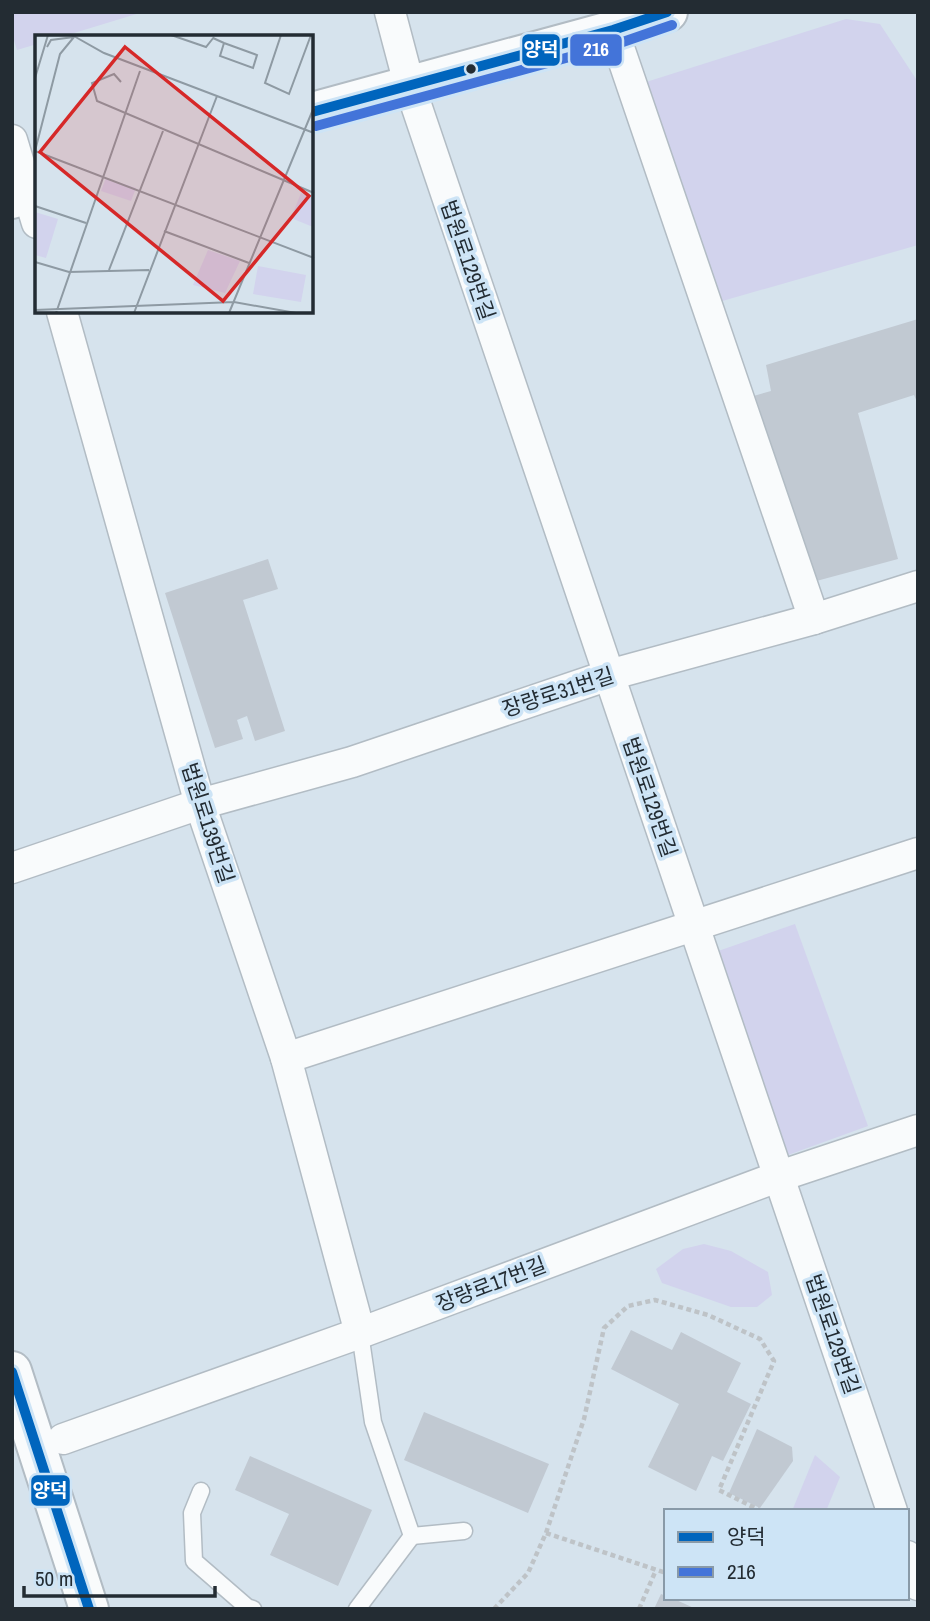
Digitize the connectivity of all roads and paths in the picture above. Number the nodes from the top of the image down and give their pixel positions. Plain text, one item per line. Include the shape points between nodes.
1 (390, 12) edge
2 (668, 12) edge
3 (613, 30) junction
4 (409, 84) junction
5 (313, 112) edge
6 (12, 140) edge
7 (29, 202) edge
8 (62, 313) edge
9 (918, 586) edge
10 (814, 619) junction
11 (609, 675) junction
12 (200, 804) junction
13 (918, 853) edge
14 (12, 868) edge
15 (693, 926) junction
16 (286, 1058) junction
17 (918, 1130) edge
18 (780, 1176) junction
19 (360, 1333) junction
20 (12, 1371) edge
21 (63, 1439) dead end
22 (201, 1491) dead end
23 (757, 1509) edge
24 (891, 1509) edge
25 (464, 1531) dead end
26 (546, 1533) junction
27 (412, 1536) junction
28 (909, 1561) edge
29 (656, 1570) junction
30 (664, 1572) edge
31 (918, 1584) edge
32 (89, 1609) edge
33 (253, 1609) edge
34 (357, 1609) edge
35 (494, 1609) edge
36 (639, 1609) edge

1 - 4 street, 법원로129번길
2 - 3 main road
3 - 4 main road
3 - 10 street
4 - 5 main road
4 - 11 street, 법원로129번길
6 - 7 street
8 - 12 street, 법원로139번길
9 - 10 street, 장량로31번길
10 - 11 street, 장량로31번길
11 - 12 street, 장량로31번길 via 352,762
11 - 15 street, 법원로129번길
12 - 14 street, 장량로31번길
12 - 16 street, 법원로139번길
13 - 15 street
15 - 16 street
15 - 18 street, 법원로129번길
16 - 19 street, 법원로139번길
17 - 18 street, 장량로17번길
18 - 19 street, 장량로17번길
18 - 24 street, 법원로129번길
19 - 21 street, 장량로17번길
19 - 27 lane via 373,1422
20 - 32 main road
22 - 33 lane via 192,1513 194,1562
23 - 26 path via 719,1490 774,1361 760,1339 708,1315 655,1300 628,1306 604,1328 584,1419
25 - 27 lane
26 - 29 path
26 - 35 path via 528,1573
27 - 34 lane
28 - 31 street
29 - 30 path
29 - 36 path

